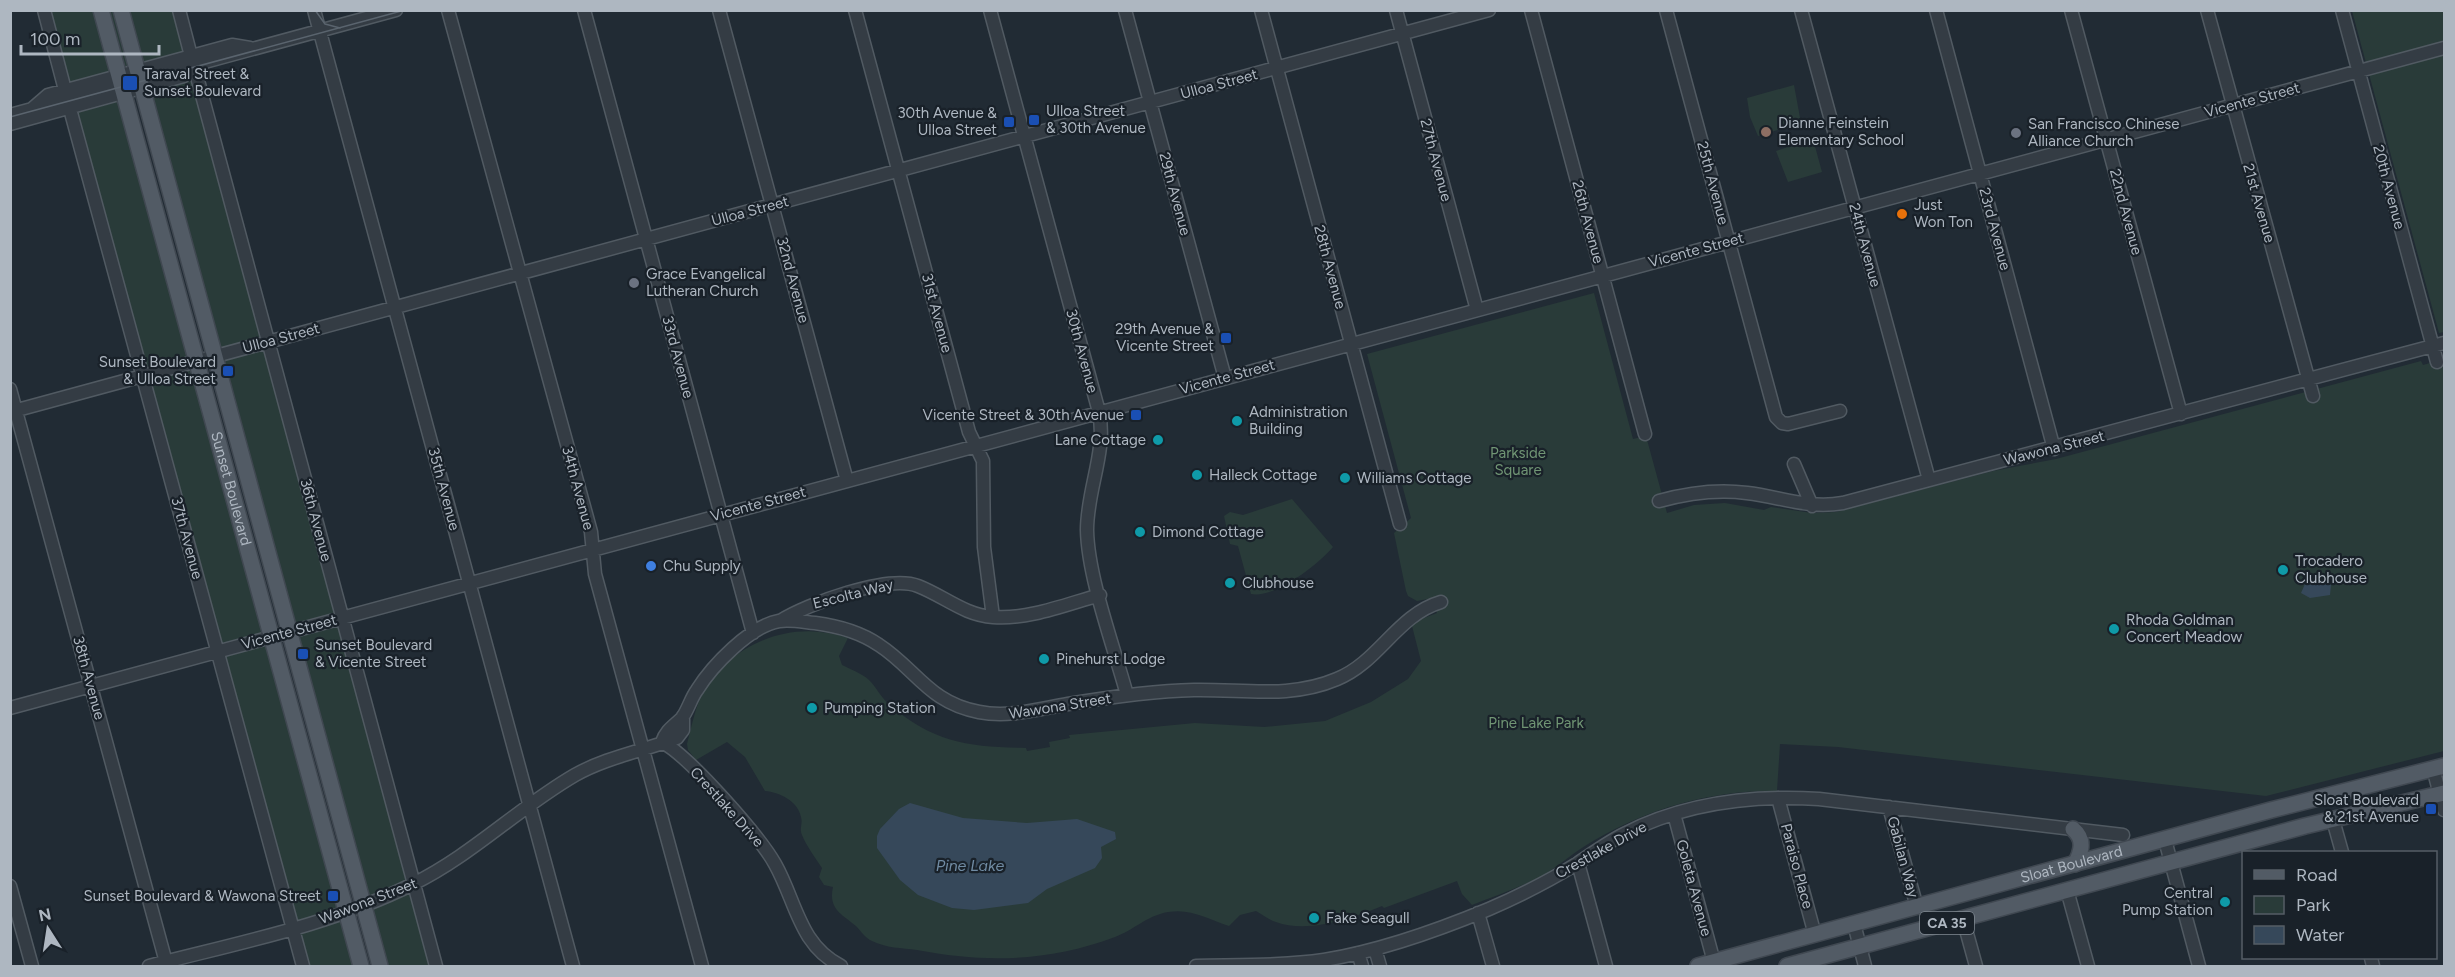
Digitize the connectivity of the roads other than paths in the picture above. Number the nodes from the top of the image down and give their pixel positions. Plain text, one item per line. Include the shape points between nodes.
1 (44, 10) edge
2 (101, 10) edge
3 (121, 10) edge
4 (178, 10) edge
5 (314, 10) edge
6 (396, 10) edge
7 (448, 10) edge
8 (584, 10) edge
9 (719, 10) edge
10 (855, 10) edge
11 (990, 10) edge
12 (1125, 10) edge
13 (1261, 10) edge
14 (1396, 10) edge
15 (1489, 10) edge
16 (1530, 10) edge
17 (1666, 10) edge
18 (1801, 10) edge
19 (1936, 10) edge
20 (2072, 10) edge
21 (2207, 10) edge
22 (2342, 10) edge
23 (319, 31) junction
24 (1402, 34) junction
25 (257, 48) junction
26 (2445, 48) edge
27 (191, 56) junction
28 (1276, 68) junction
29 (2358, 71) junction
30 (196, 73) junction
31 (139, 80) junction
32 (121, 85) junction
33 (65, 90) junction
34 (1150, 102) junction
35 (2232, 105) junction
36 (32, 109) junction
37 (70, 109) junction
38 (10, 115) edge
39 (10, 124) edge
40 (1024, 137) junction
41 (2106, 139) junction
42 (898, 171) junction
43 (1980, 173) junction
44 (772, 205) junction
45 (1854, 207) junction
46 (646, 239) junction
47 (1728, 242) junction
48 (520, 273) junction
49 (1602, 276) junction
50 (394, 307) junction
51 (1477, 310) junction
52 (268, 342) junction
53 (1351, 344) junction
54 (2439, 345) edge
55 (214, 356) junction
56 (196, 361) junction
57 (2437, 363) dead end
58 (143, 376) junction
59 (1225, 378) junction
60 (2309, 380) junction
61 (10, 389) edge
62 (2313, 396) dead end
63 (13, 411) edge
64 (1840, 411) dead end
65 (1099, 412) junction
66 (2181, 414) junction
67 (1645, 434) dead end
68 (975, 446) junction
69 (2054, 449) junction
70 (1794, 464) dead end
71 (847, 480) junction
72 (1929, 480) junction
73 (1659, 501) dead end
74 (1812, 506) junction
75 (721, 514) junction
76 (1400, 524) dead end
77 (592, 549) junction
78 (469, 583) junction
79 (1100, 595) junction
80 (1441, 602) dead end
81 (993, 617) junction
82 (342, 618) junction
83 (780, 621) junction
84 (289, 632) junction
85 (753, 633) junction
86 (271, 637) junction
87 (218, 652) junction
88 (91, 686) junction
89 (1127, 695) junction
90 (10, 708) edge
91 (662, 742) junction
92 (643, 748) junction
93 (2439, 767) edge
94 (2442, 794) edge
95 (1778, 798) junction
96 (530, 805) junction
97 (1889, 807) junction
98 (2445, 810) edge
99 (1674, 814) junction
100 (2333, 820) junction
101 (2073, 829) junction
102 (2124, 835) dead end
103 (2165, 840) junction
104 (2342, 851) edge
105 (2171, 862) junction
106 (1578, 863) junction
107 (2075, 864) junction
108 (413, 884) junction
109 (10, 886) edge
110 (2067, 890) junction
111 (363, 905) junction
112 (1917, 907) junction
113 (346, 912) junction
114 (1478, 913) junction
115 (1963, 919) junction
116 (1854, 924) junction
117 (292, 927) junction
118 (1815, 935) junction
119 (1860, 947) junction
120 (1375, 949) junction
121 (1358, 953) junction
122 (1714, 962) junction
123 (167, 964) edge
124 (32, 966) edge
125 (149, 966) edge
126 (303, 966) edge
127 (361, 966) edge
128 (380, 966) edge
129 (436, 966) edge
130 (573, 966) edge
131 (702, 966) edge
132 (841, 966) edge
133 (1196, 966) edge
134 (1362, 966) edge
135 (1380, 966) edge
136 (1493, 966) edge
137 (1606, 966) edge
138 (1698, 966) edge
139 (1787, 966) edge
140 (1865, 966) edge
141 (1976, 966) edge
142 (2088, 966) edge
143 (2199, 966) edge

1 - 33 street
2 - 32 main road, Sunset Boulevard
3 - 31 main road, Sunset Boulevard
4 - 27 street
5 - 23 street, 35th Avenue
6 - 23 street
7 - 48 street, 34th Avenue
8 - 46 street, 33rd Avenue
9 - 44 street, 32nd Avenue
10 - 42 street, 31st Avenue
11 - 40 street, 30th Avenue
12 - 34 street, 29th Avenue
13 - 28 street, 28th Avenue
14 - 24 street, 27th Avenue
15 - 24 street, Ulloa Street
16 - 49 street, 26th Avenue
17 - 47 street, 25th Avenue
18 - 45 street, 24th Avenue
19 - 43 street, 23rd Avenue
20 - 41 street, 22nd Avenue
21 - 35 street, 21st Avenue
22 - 29 street, 20th Avenue
23 - 25 street
23 - 50 street, 35th Avenue
24 - 28 street, Ulloa Street
24 - 51 street, 27th Avenue
25 - 27 street via 232,45
25 - 30 street via 241,61
25 - 31 street
26 - 29 street, Vicente Street
27 - 31 street
28 - 34 street, Ulloa Street
28 - 53 street, 28th Avenue
29 - 35 street, Vicente Street
29 - 54 street, 20th Avenue
30 - 31 street
30 - 52 street, 36th Avenue
31 - 32 street
31 - 32 street
31 - 55 main road, Sunset Boulevard
32 - 33 street
32 - 36 street
32 - 37 street
32 - 56 main road, Sunset Boulevard
33 - 36 street via 48,95
34 - 40 street, Ulloa Street
34 - 59 street, 29th Avenue
35 - 41 street, Vicente Street
35 - 60 street, 21st Avenue
36 - 38 street
37 - 39 street
37 - 58 street, 37th Avenue
40 - 42 street, Ulloa Street
40 - 65 street, 30th Avenue
41 - 43 street, Vicente Street
41 - 66 street, 22nd Avenue
42 - 44 street, Ulloa Street
42 - 68 street, 31st Avenue
43 - 45 street, Vicente Street
43 - 69 street, 23rd Avenue
44 - 46 street, Ulloa Street
44 - 71 street, 32nd Avenue
45 - 47 street, Vicente Street
45 - 72 street, 24th Avenue
46 - 48 street, Ulloa Street
46 - 75 street, 33rd Avenue
47 - 49 street, Vicente Street
47 - 64 street, 25th Avenue via 1775,413 1782,423 1791,424
48 - 50 street, Ulloa Street
48 - 77 street, 34th Avenue via 591,532
49 - 51 street, Vicente Street
49 - 67 street, 26th Avenue
50 - 52 street, Ulloa Street
50 - 78 street, 35th Avenue
51 - 53 street, Vicente Street
52 - 55 street, Ulloa Street
52 - 82 street, 36th Avenue
53 - 59 street, Vicente Street
53 - 76 street, 28th Avenue
54 - 57 street, 20th Avenue
54 - 60 street, Wawona Street
55 - 56 street, Ulloa Street
55 - 84 main road, Sunset Boulevard
56 - 58 street, Ulloa Street
56 - 86 main road, Sunset Boulevard
58 - 63 street, Ulloa Street
58 - 87 street, 37th Avenue
59 - 65 street, Vicente Street
60 - 62 street, 21st Avenue
60 - 66 street, Wawona Street
61 - 63 street, 38th Avenue
63 - 88 street, 38th Avenue
65 - 68 street, Vicente Street
65 - 79 street, 30th Avenue via 1101,444 1090,492 1087,531
66 - 69 street, Wawona Street
68 - 71 street, Vicente Street
68 - 81 street, 31st Avenue via 983,461 984,547
69 - 72 street, Wawona Street
70 - 74 street
71 - 75 street, Vicente Street
72 - 74 street, Wawona Street via 1851,501
73 - 74 street, Wawona Street via 1719,491
75 - 77 street, Vicente Street
75 - 85 street, 33rd Avenue
77 - 78 street, Vicente Street
77 - 92 street, 34th Avenue
78 - 82 street, Vicente Street
78 - 96 street, 35th Avenue
79 - 81 street, Escolta Way via 1024,615
79 - 89 street, 30th Avenue
80 - 89 street, Wawona Street via 1411,616 1363,665 1310,689 1286,693 1203,690
81 - 83 street, Escolta Way via 961,609 916,585 895,582 815,603
82 - 84 street, Vicente Street
82 - 108 street, 36th Avenue
83 - 85 street, Wawona Street
83 - 89 street, Wawona Street via 832,626 861,635 888,651 933,693 978,712 1015,714
84 - 86 street, Vicente Street
84 - 111 main road, Sunset Boulevard
85 - 91 street, Wawona Street via 707,676 683,716 680,736
86 - 87 street, Vicente Street
86 - 113 main road, Sunset Boulevard
87 - 88 street, Vicente Street
87 - 117 street, 37th Avenue
88 - 90 street, Vicente Street
88 - 123 street, 38th Avenue
91 - 92 street, Wawona Street
91 - 132 street, Crestlake Drive via 754,834 776,866 804,931 822,954
92 - 96 street, Wawona Street via 586,769
92 - 131 street, 34th Avenue
93 - 94 street
93 - 103 main road, Sloat Boulevard / CA 35
94 - 98 street
94 - 100 main road, Sloat Boulevard / CA 35
95 - 97 street, Crestlake Drive
95 - 99 street, Crestlake Drive via 1725,803
95 - 118 street, Paraiso Place
96 - 108 street, Wawona Street via 462,856
96 - 130 street, 35th Avenue
97 - 101 street, Crestlake Drive
97 - 112 street, Gabilan Way
99 - 106 street, Crestlake Drive via 1624,834
99 - 122 street, Goleta Avenue
100 - 104 street
100 - 105 main road, Sloat Boulevard / CA 35
101 - 102 street, Crestlake Drive
101 - 107 main road via 2082,844
103 - 105 street
103 - 107 main road, Sloat Boulevard / CA 35
105 - 110 main road, Sloat Boulevard / CA 35
105 - 143 street
106 - 114 street, Crestlake Drive
106 - 137 street
107 - 112 main road, Sloat Boulevard / CA 35
108 - 111 street, Wawona Street
108 - 129 street, 36th Avenue
109 - 124 street
110 - 115 main road, Sloat Boulevard / CA 35
110 - 142 street
111 - 113 street, Wawona Street
111 - 128 main road, Sunset Boulevard
112 - 116 main road, Sloat Boulevard / CA 35
113 - 117 street, Wawona Street
113 - 127 main road, Sunset Boulevard
114 - 120 street, Crestlake Drive
114 - 136 street
115 - 119 main road, Sloat Boulevard / CA 35
115 - 141 street
116 - 118 main road, Sloat Boulevard / CA 35
116 - 119 street
117 - 123 street, Wawona Street
117 - 126 street, 37th Avenue
118 - 122 main road, Sloat Boulevard / CA 35
119 - 139 main road, Sloat Boulevard / CA 35
119 - 140 street
120 - 121 street, Crestlake Drive
120 - 135 street
121 - 133 street, Crestlake Drive via 1302,963
121 - 134 street
122 - 138 main road, Sloat Boulevard / CA 35
123 - 125 street, Wawona Street

